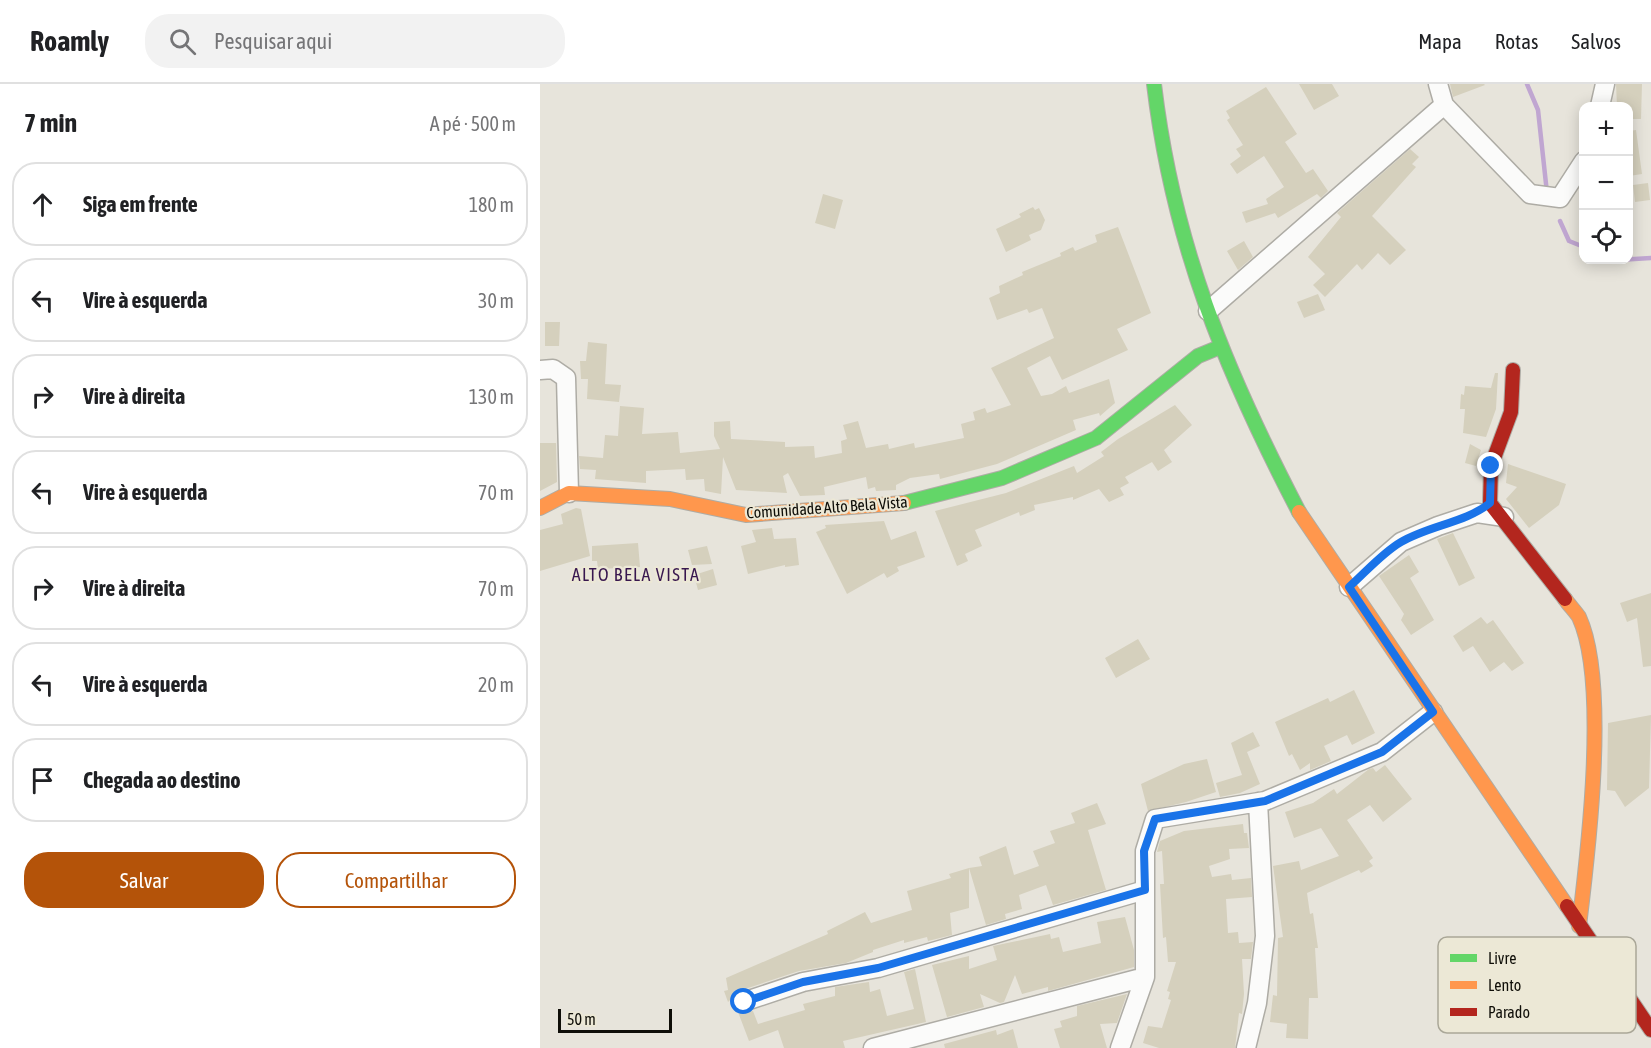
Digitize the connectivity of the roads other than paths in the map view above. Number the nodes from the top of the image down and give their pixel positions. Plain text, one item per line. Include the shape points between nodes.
1 (1154, 84) edge
2 (1438, 84) edge
3 (1605, 84) edge
4 (1601, 102) edge
5 (1444, 105) junction
6 (1579, 169) edge
7 (1208, 311) junction
8 (1220, 347) junction
9 (540, 370) edge
10 (1513, 370) dead end
11 (569, 494) junction
12 (540, 508) edge
13 (1484, 508) junction
14 (1504, 517) joint
15 (1349, 587) junction
16 (1433, 712) junction
17 (1258, 802) junction
18 (1145, 890) junction
19 (1580, 926) junction
20 (1588, 937) edge
21 (1144, 977) junction
22 (744, 1002) dead end
23 (1636, 1008) edge
24 (1651, 1030) edge
25 (873, 1048) edge
26 (1120, 1048) edge
27 (1246, 1048) edge

1 - 7 street via 1173,203
2 - 5 street
3 - 4 street
5 - 6 street via 1530,194 1560,198
5 - 7 street
7 - 8 street
8 - 11 street, Comunidade Alto Bela Vista via 1198,356 1096,438 1002,478 898,505 746,515 670,499
8 - 15 street via 1260,441 1301,516
9 - 11 street via 553,369 566,378
10 - 13 street via 1511,412 1491,466
11 - 12 street, Comunidade Alto Bela Vista
13 - 14 street
13 - 15 street via 1401,542
14 - 19 street via 1578,616 1586,634 1593,706 1590,836
15 - 16 street
16 - 17 street via 1382,752
16 - 19 street
17 - 18 street via 1155,819 1144,851
17 - 27 street via 1265,936 1257,1003
18 - 21 street
18 - 22 street via 878,968 803,982
19 - 20 street
21 - 25 street
21 - 26 street
23 - 24 street

